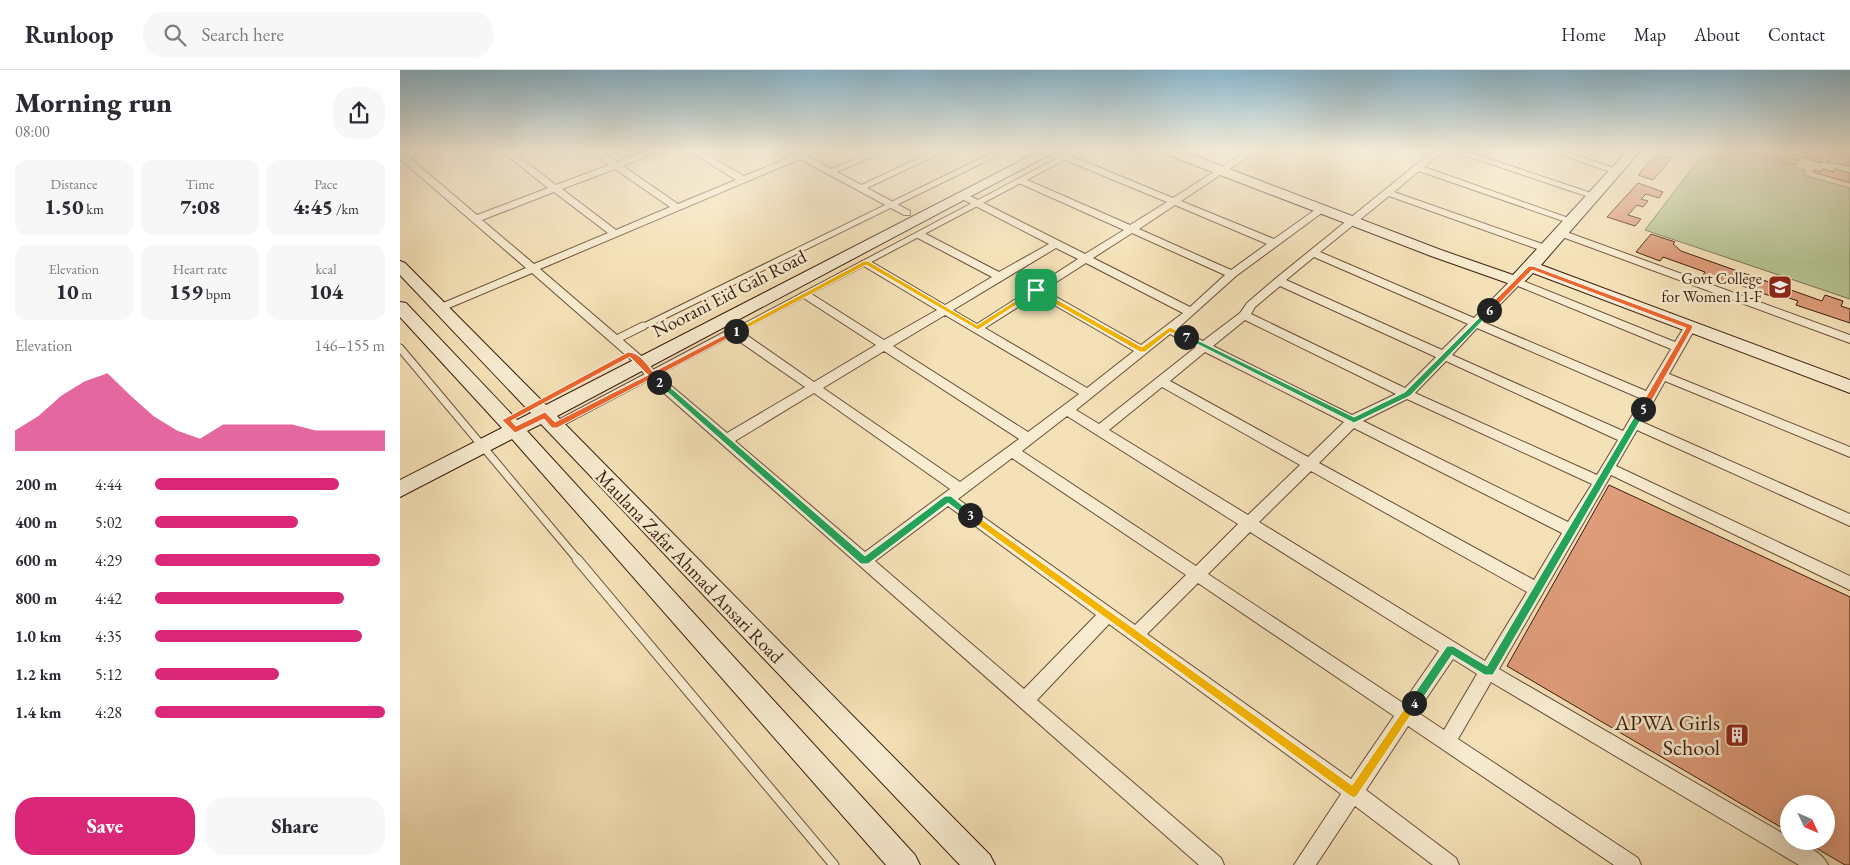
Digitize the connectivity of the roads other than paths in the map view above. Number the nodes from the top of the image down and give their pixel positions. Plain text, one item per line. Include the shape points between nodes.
1 (439, 187) edge
2 (553, 187) edge
3 (560, 187) edge
4 (648, 187) edge
5 (727, 187) edge
6 (928, 187) edge
7 (958, 187) edge
8 (996, 187) edge
9 (1006, 187) edge
10 (1036, 187) edge
11 (1138, 187) edge
12 (1197, 187) edge
13 (1264, 187) edge
14 (1395, 187) edge
15 (1473, 187) edge
16 (1568, 187) edge
17 (1603, 187) edge
18 (861, 188) edge
19 (555, 189) junction
20 (1388, 193) junction
21 (1595, 196) junction
22 (971, 200) junction
23 (1174, 202) junction
24 (892, 205) junction
25 (678, 208) junction
26 (1322, 209) junction
27 (907, 213) junction
28 (475, 218) junction
29 (1572, 221) junction
30 (1354, 222) junction
31 (1131, 229) junction
32 (1561, 233) junction
33 (615, 234) junction
34 (920, 235) junction
35 (1274, 243) junction
36 (1055, 244) junction
37 (1547, 249) junction
38 (1313, 254) junction
39 (1084, 259) junction
40 (866, 263) junction
41 (400, 266) edge
42 (1531, 267) junction
43 (534, 268) junction
44 (1232, 274) junction
45 (1000, 277) junction
46 (1279, 281) junction
47 (1516, 281) junction
48 (1036, 290) junction
49 (806, 294) junction
50 (400, 306) edge
51 (440, 308) junction
52 (946, 310) junction
53 (1191, 312) junction
54 (1244, 315) junction
55 (1476, 324) junction
56 (1690, 327) junction
57 (978, 328) junction
58 (1170, 329) junction
59 (734, 332) junction
60 (1850, 339) edge
61 (615, 340) junction
62 (885, 346) junction
63 (1677, 346) junction
64 (1205, 347) junction
65 (400, 348) edge
66 (1142, 351) junction
67 (1445, 356) junction
68 (636, 358) junction
69 (1662, 374) junction
70 (652, 376) junction
71 (1161, 381) junction
72 (814, 388) junction
73 (1850, 388) edge
74 (1086, 393) junction
75 (1407, 394) junction
76 (1650, 398) junction
77 (1067, 410) junction
78 (545, 415) junction
79 (1354, 420) junction
80 (1635, 424) junction
81 (510, 425) junction
82 (1099, 431) junction
83 (1626, 438) junction
84 (1029, 439) junction
85 (726, 440) junction
86 (479, 441) junction
87 (1012, 451) junction
88 (1850, 452) edge
89 (1309, 464) junction
90 (1608, 468) junction
91 (400, 474) edge
92 (1600, 482) junction
93 (400, 489) edge
94 (954, 494) junction
95 (1850, 520) edge
96 (1248, 524) junction
97 (1572, 530) junction
98 (864, 561) junction
99 (1197, 574) junction
100 (1850, 583) edge
101 (1537, 590) junction
102 (1108, 614) junction
103 (1136, 634) junction
104 (1450, 649) junction
105 (1489, 672) junction
106 (1025, 700) junction
107 (1406, 714) junction
108 (1447, 741) junction
109 (1354, 792) junction
110 (834, 865) edge
111 (905, 865) edge
112 (980, 865) edge
113 (1214, 865) edge
114 (1304, 865) edge
115 (1449, 865) edge
116 (1631, 865) edge
117 (1818, 865) edge

1 - 28 street
2 - 19 street
3 - 19 street
4 - 25 street
5 - 25 street
6 - 24 lane
7 - 27 main road, Noorani Eid Gah Road
8 - 22 main road, Noorani Eid Gah Road
9 - 22 lane
10 - 31 street
11 - 23 street
12 - 23 street
13 - 26 main road
14 - 20 street
15 - 29 street
16 - 21 street
17 - 21 main road
18 - 24 street
19 - 28 street
19 - 33 street
20 - 30 street
20 - 37 street
21 - 29 main road
22 - 34 lane
22 - 36 street
22 - 68 main road, Noorani Eid Gah Road
23 - 31 street
23 - 35 street
24 - 27 street
24 - 61 lane
25 - 33 street
26 - 30 main road
26 - 35 street
27 - 68 main road, Noorani Eid Gah Road
28 - 43 street
29 - 32 main road
30 - 38 street
30 - 47 main road
31 - 39 street
31 - 44 street
32 - 37 main road
32 - 60 street
33 - 43 street
34 - 40 lane
34 - 45 street
35 - 44 street
36 - 39 street
36 - 45 street
37 - 42 main road
38 - 46 street
38 - 55 street
39 - 48 street
39 - 53 street
40 - 49 lane
40 - 52 street
41 - 51 main road, Maulana Zafar Ahmad Ansari Road
42 - 47 main road
42 - 56 main road
43 - 51 street
43 - 61 street
44 - 53 street
45 - 52 street
46 - 54 street
46 - 67 street
47 - 55 street
47 - 63 street
48 - 57 street
48 - 66 street
49 - 59 lane
49 - 62 street
50 - 81 main road, Maulana Zafar Ahmad Ansari Road
51 - 78 main road, Maulana Zafar Ahmad Ansari Road
52 - 57 street
52 - 62 street
53 - 58 street
54 - 64 street
54 - 75 street
55 - 67 street
55 - 76 street
56 - 63 street
56 - 73 main road
57 - 74 street
58 - 64 street
58 - 66 street
59 - 70 lane
59 - 72 street
61 - 68 street
62 - 72 street
62 - 84 street
63 - 69 street
64 - 71 street
64 - 79 street
65 - 86 lane
66 - 74 street
67 - 75 street
67 - 83 street
68 - 70 street
68 - 78 main road, Noorani Eid Gah Road
69 - 76 street
69 - 88 street
70 - 78 lane
70 - 85 street
71 - 82 street
71 - 89 street
72 - 85 street
72 - 94 street
74 - 77 street
75 - 79 street
75 - 92 street
76 - 80 street
77 - 82 street
77 - 84 street
78 - 81 main road, Noorani Eid Gah Road
78 - 112 main road, Maulana Zafar Ahmad Ansari Road
79 - 89 street
79 - 97 street
80 - 83 street
80 - 95 street
81 - 86 main road, Noorani Eid Gah Road
81 - 111 main road, Maulana Zafar Ahmad Ansari Road
82 - 96 street
83 - 90 street
84 - 87 street
85 - 98 street
86 - 91 main road, Noorani Eid Gah Road
86 - 93 main road, Noorani Eid Gah Road
86 - 110 lane
87 - 94 street
87 - 99 street
89 - 96 street
89 - 101 street
90 - 92 street
90 - 100 street
92 - 97 street
94 - 98 street
94 - 102 street
96 - 99 street
96 - 104 street
97 - 101 street
98 - 106 street
99 - 103 street
99 - 107 street
101 - 105 street
102 - 103 street
102 - 106 street
103 - 109 street
104 - 105 street
104 - 107 street
105 - 108 street
105 - 117 street
106 - 113 street
107 - 108 street
107 - 109 street
108 - 116 street
109 - 114 street
109 - 115 street

